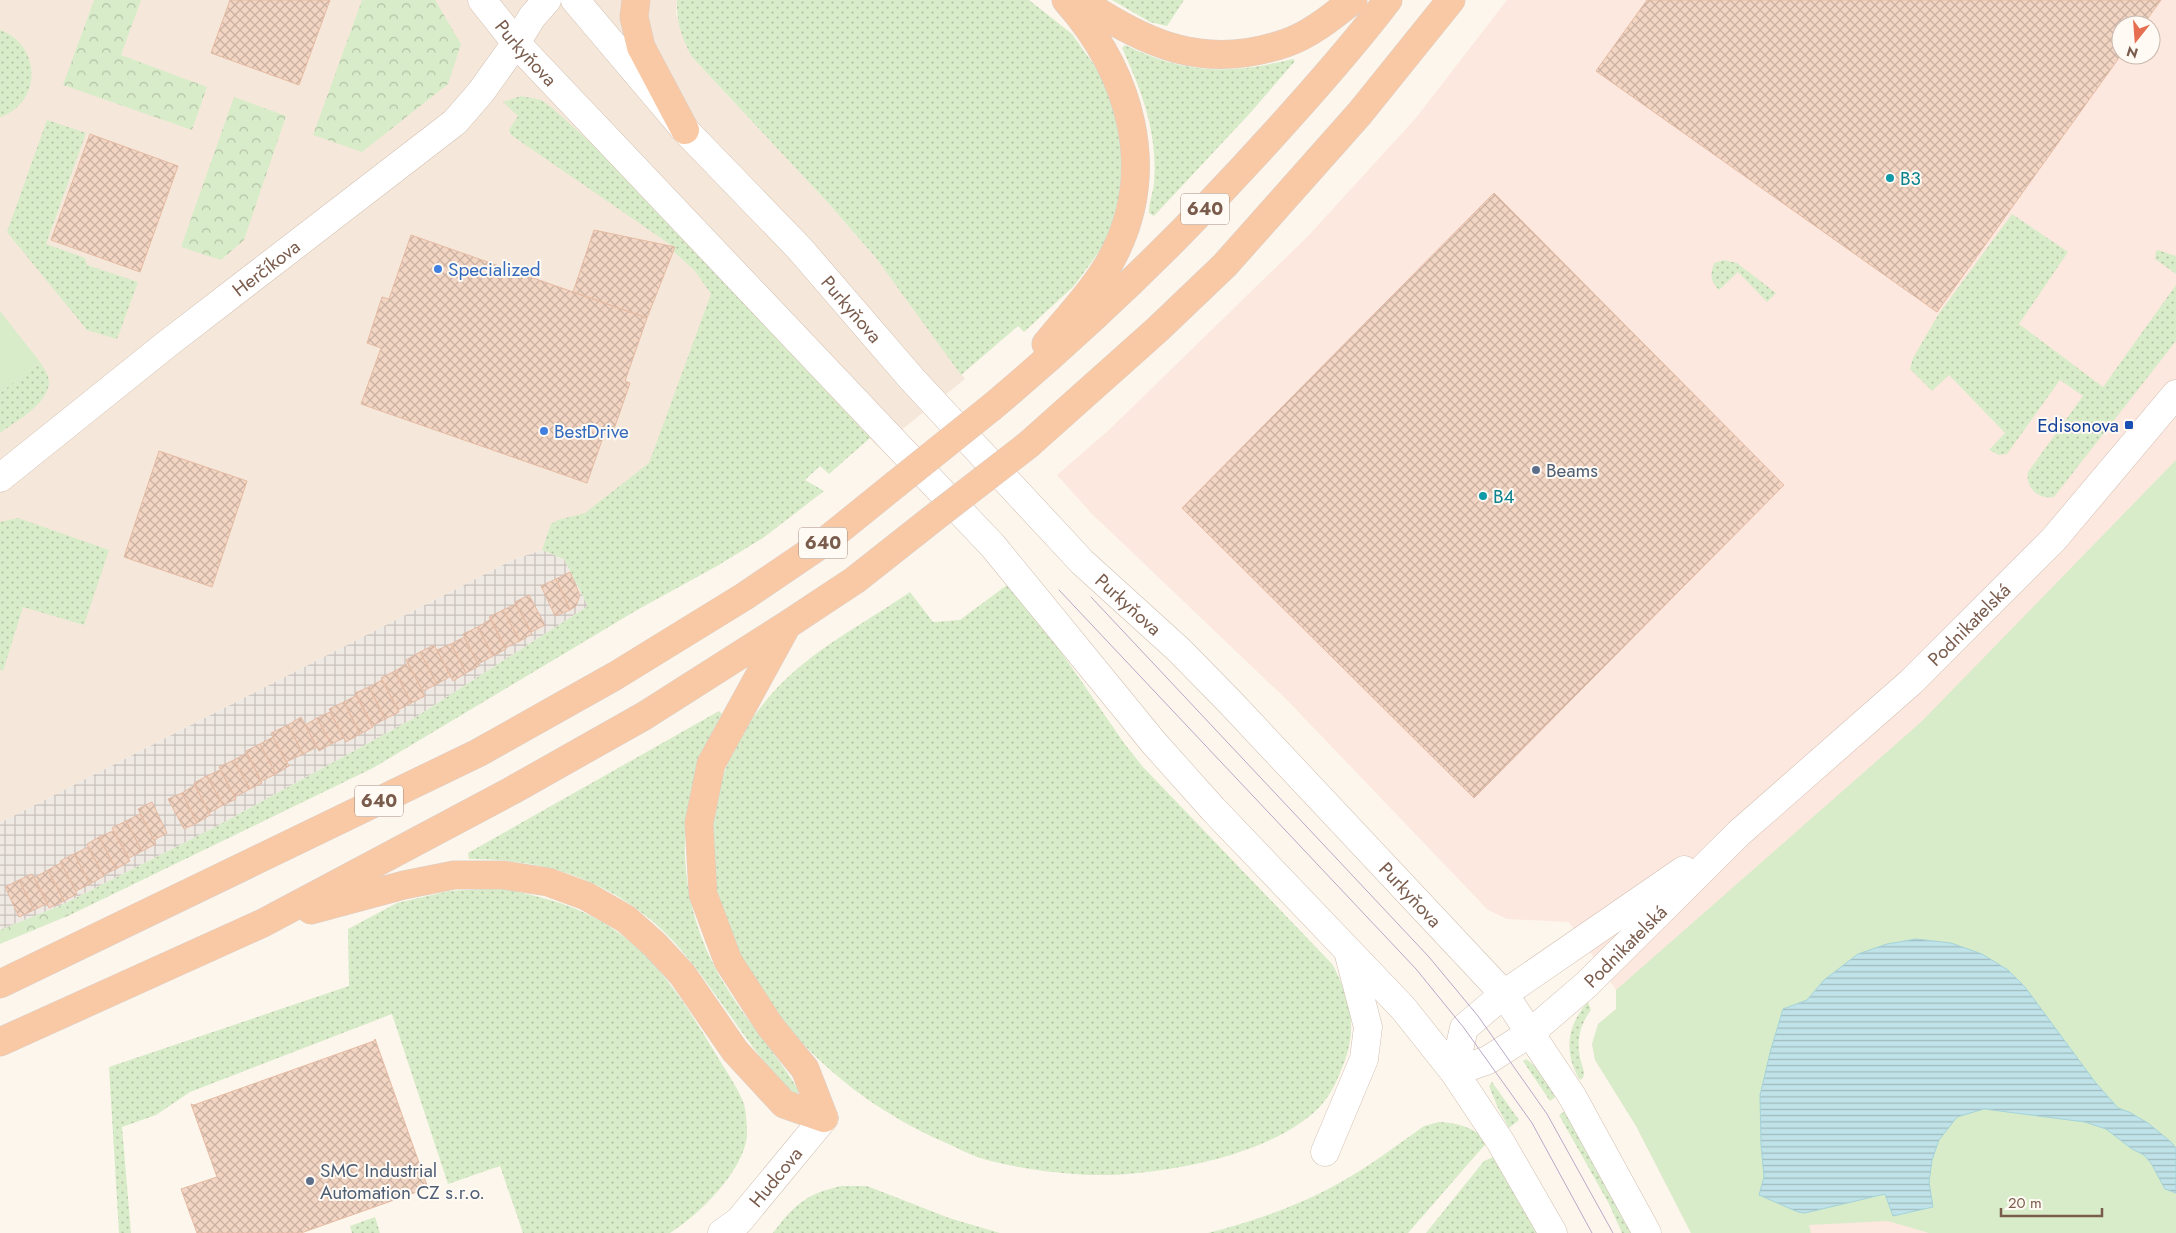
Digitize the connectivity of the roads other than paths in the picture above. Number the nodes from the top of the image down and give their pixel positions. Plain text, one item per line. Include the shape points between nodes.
1 (482, 0) edge
2 (548, 0) edge
3 (575, 0) edge
4 (636, 0) edge
5 (1066, 0) edge
6 (1080, 0) edge
7 (1353, 0) edge
8 (1388, 0) edge
9 (1451, 0) edge
10 (516, 42) junction
11 (685, 130) junction
12 (2176, 394) edge
13 (997, 402) junction
14 (0, 478) edge
15 (787, 625) junction
16 (1740, 833) junction
17 (263, 923) junction
18 (1348, 949) junction
19 (0, 984) edge
20 (1504, 994) junction
21 (1530, 1033) junction
22 (0, 1042) edge
23 (1454, 1072) junction
24 (824, 1118) junction
25 (1325, 1152) dead end
26 (722, 1233) edge
27 (1553, 1233) edge
28 (1646, 1233) edge

1 - 10 street, Purkyňova
2 - 10 street, Herčíkova
3 - 11 street, Purkyňova
4 - 11 highway via 634,16 640,47
5 - 13 highway via 1094,38 1124,96 1135,145 1134,192 1125,227 1097,281
6 - 7 highway via 1110,20 1164,47 1194,54 1225,55 1255,52 1287,43 1320,25
8 - 13 highway, 640 via 1313,91 1182,233 1098,316
9 - 15 highway, 640, bridge via 1360,112 1225,265 1158,329 1028,445 855,580
10 - 14 street, Herčíkova via 455,122 167,344
10 - 18 street, Purkyňova via 993,546 1213,809
11 - 20 street, Purkyňova via 800,249 912,379 1082,562 1179,650
12 - 16 street, Podnikatelská via 2054,539 1911,682
13 - 19 highway, 640, bridge via 823,543 745,596 615,676 478,753
15 - 17 highway, 640 via 644,716
15 - 24 highway via 711,764 699,823 704,894 728,961 770,1026 804,1069
16 - 20 street, Podnikatelská
16 - 21 street, Podnikatelská via 1586,985
17 - 22 highway, 640
17 - 24 highway via 454,875 503,875 548,882 586,896 626,920 682,974 734,1051 784,1104
18 - 23 street, Purkyňova via 1403,1008
18 - 25 street via 1368,1027 1364,1058
20 - 21 street, Purkyňova
20 - 23 street, Podnikatelská via 1464,1028
21 - 23 street, Podnikatelská via 1488,1060
21 - 28 street, Purkyňova via 1572,1096
23 - 27 street, Purkyňova via 1500,1141
24 - 26 street, Hudcova via 744,1215

